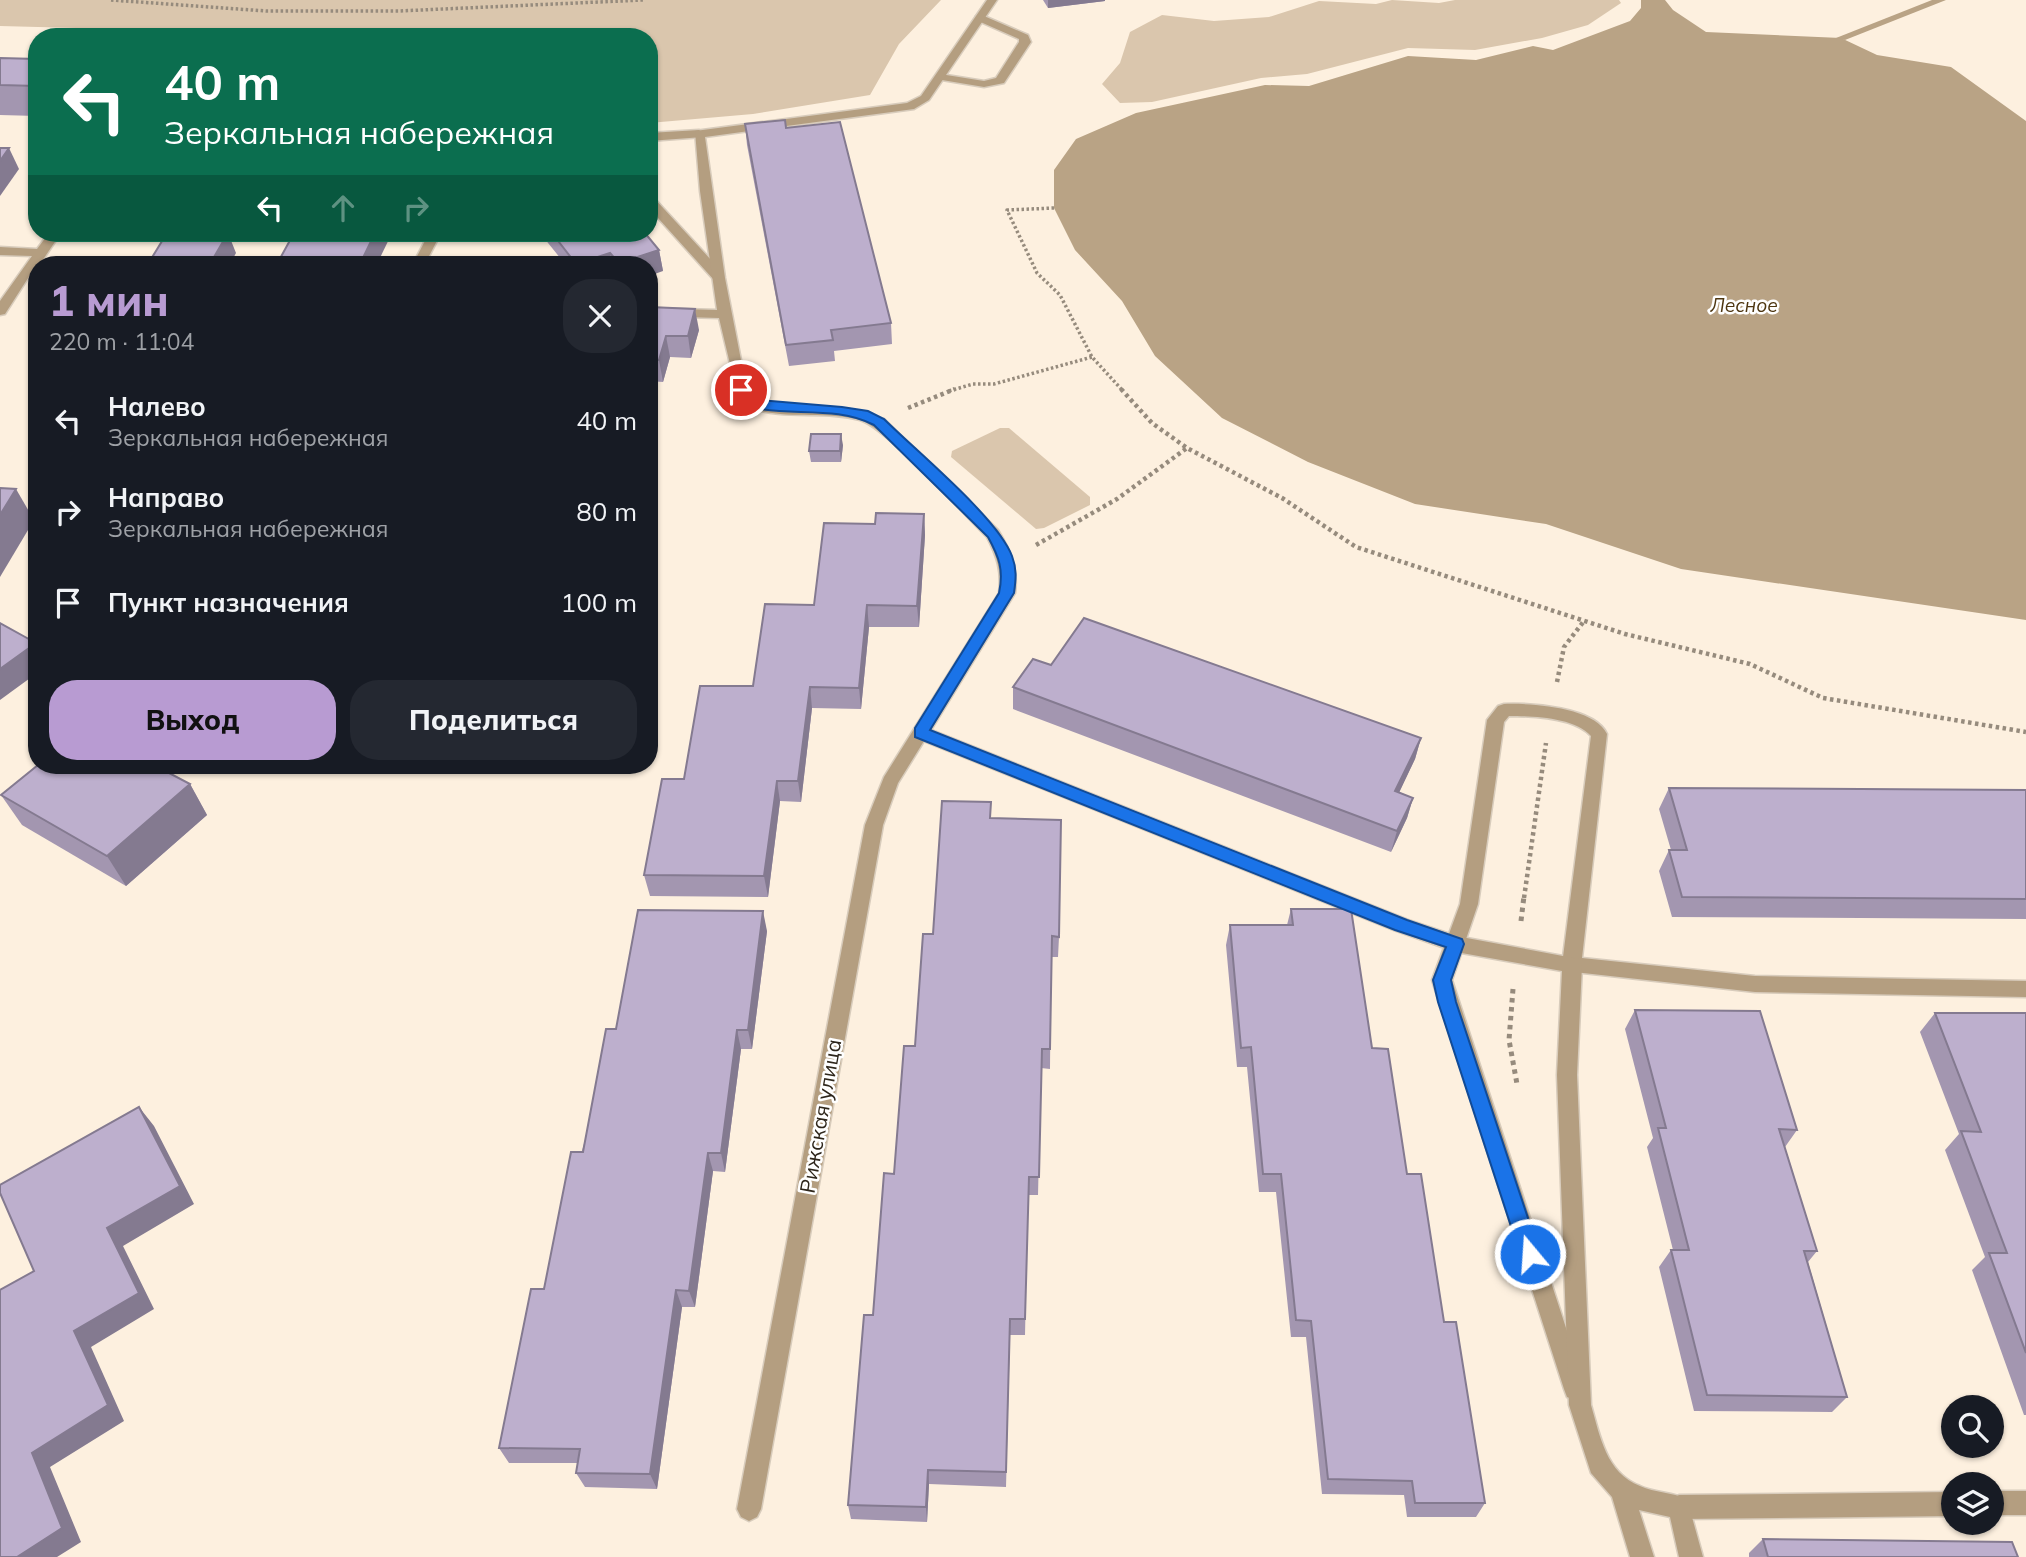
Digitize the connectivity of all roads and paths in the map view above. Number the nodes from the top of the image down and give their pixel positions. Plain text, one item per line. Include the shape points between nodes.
1 (111, 0) edge
2 (643, 0) edge
3 (992, 0) edge
4 (979, 18) junction
5 (940, 77) junction
6 (699, 134) junction
7 (658, 136) edge
8 (1054, 208) dead end
9 (658, 210) edge
10 (49, 242) edge
11 (0, 251) edge
12 (41, 253) junction
13 (39, 256) edge
14 (28, 271) edge
15 (719, 277) junction
16 (0, 311) edge
17 (658, 312) edge
18 (725, 314) junction
19 (1092, 357) junction
20 (879, 422) junction
21 (1187, 448) junction
22 (1005, 555) junction
23 (2026, 732) edge
24 (920, 733) junction
25 (1456, 944) junction
26 (1572, 965) junction
27 (2026, 989) edge
28 (1580, 1405) junction
29 (1622, 1492) junction
30 (2004, 1503) edge
31 (2026, 1503) edge
32 (1941, 1504) edge
33 (1679, 1507) junction
34 (749, 1509) dead end
35 (1642, 1557) edge
36 (1691, 1557) edge

1 - 2 path via 265,11 399,11
3 - 4 street
4 - 5 street
4 - 5 street via 1024,37 1000,81 984,84
5 - 6 street via 925,98 910,106
6 - 7 street
6 - 15 street
8 - 19 path via 1007,210 1037,273 1060,295
9 - 15 street
10 - 12 street
11 - 12 street
12 - 13 street
14 - 16 street
15 - 18 street
17 - 18 street
18 - 20 street via 741,390 754,404 864,414
19 - 20 path via 994,384 948,391
19 - 21 path via 1152,423
20 - 22 street via 993,534
21 - 22 path via 1117,499 1047,541
21 - 23 path via 1282,498 1356,547 1625,634 1750,664 1823,698
22 - 24 street, Рижская улица via 1010,573 1007,593
24 - 25 street
24 - 34 street, Рижская улица via 890,782 874,825
25 - 26 street
25 - 26 street via 1469,904 1496,720 1504,710 1520,709 1583,722 1596,729 1600,740
25 - 28 street via 1442,980 1447,1002
26 - 27 street via 1755,984
26 - 28 street via 1567,1075
28 - 29 street via 1598,1464
29 - 33 street via 1649,1503
29 - 35 street
30 - 31 street
32 - 33 street
33 - 36 street

